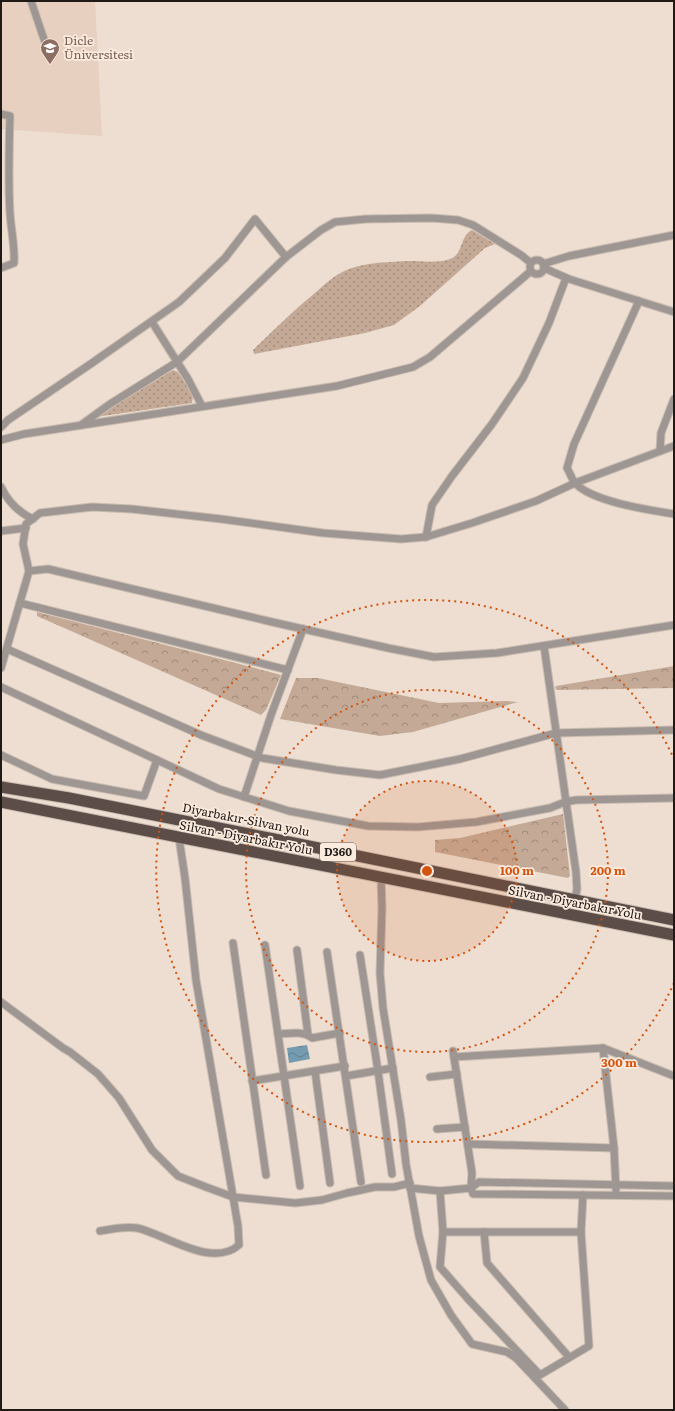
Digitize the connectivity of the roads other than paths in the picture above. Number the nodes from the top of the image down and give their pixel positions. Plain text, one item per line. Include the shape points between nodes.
1 (31, 1) edge
2 (50, 57) dead end
3 (1, 114) edge
4 (674, 235) edge
5 (286, 257) junction
6 (544, 266) junction
7 (531, 267) junction
8 (1, 268) edge
9 (566, 278) junction
10 (639, 301) junction
11 (674, 312) edge
12 (152, 322) junction
13 (177, 362) junction
14 (674, 399) edge
15 (202, 406) junction
16 (80, 426) junction
17 (1, 427) edge
18 (1, 440) edge
19 (674, 446) edge
20 (660, 451) junction
21 (575, 483) junction
22 (1, 487) edge
23 (674, 514) edge
24 (33, 519) junction
25 (26, 528) junction
26 (1, 531) edge
27 (426, 537) junction
28 (29, 571) junction
29 (20, 602) junction
30 (674, 624) edge
31 (303, 629) junction
32 (544, 646) junction
33 (7, 649) junction
34 (1, 668) edge
35 (288, 670) junction
36 (1, 687) edge
37 (674, 730) edge
38 (556, 733) junction
39 (1, 755) edge
40 (258, 756) junction
41 (157, 760) junction
42 (1, 787) edge
43 (244, 797) junction
44 (674, 798) edge
45 (1, 802) edge
46 (565, 802) junction
47 (179, 838) junction
48 (381, 878) junction
49 (575, 899) junction
50 (674, 920) edge
51 (674, 936) edge
52 (233, 943) dead end
53 (265, 945) dead end
54 (297, 950) dead end
55 (327, 952) dead end
56 (360, 955) dead end
57 (1, 1002) edge
58 (340, 1033) junction
59 (278, 1034) junction
60 (308, 1035) junction
61 (603, 1048) junction
62 (345, 1066) junction
63 (393, 1068) junction
64 (315, 1071) junction
65 (378, 1071) junction
66 (457, 1074) junction
67 (283, 1076) junction
68 (346, 1076) junction
69 (674, 1076) edge
70 (430, 1077) dead end
71 (252, 1081) junction
72 (465, 1127) junction
73 (437, 1129) dead end
74 (468, 1144) junction
75 (614, 1148) junction
76 (392, 1174) dead end
77 (266, 1175) dead end
78 (361, 1182) dead end
79 (330, 1183) dead end
80 (410, 1185) junction
81 (300, 1186) dead end
82 (617, 1186) junction
83 (674, 1186) edge
84 (471, 1188) junction
85 (440, 1191) junction
86 (583, 1195) junction
87 (616, 1196) junction
88 (674, 1196) edge
89 (232, 1197) junction
90 (100, 1231) dead end
91 (443, 1232) junction
92 (484, 1232) junction
93 (582, 1232) junction
94 (569, 1357) junction
95 (565, 1410) edge

1 - 2 street
3 - 8 street via 10,116 8,174 14,263
4 - 6 street via 569,256
5 - 7 street via 335,222 431,218 458,220 473,226 521,255
5 - 12 street via 255,219 225,258 179,302
5 - 13 street
6 - 7 street via 537,260
6 - 7 street via 538,274 534,273
6 - 9 street
7 - 15 street via 430,358 414,367 337,386
9 - 10 street
9 - 27 street via 549,323 523,378 432,505
10 - 11 street
10 - 21 street via 574,444 567,468
12 - 13 street
12 - 17 street
13 - 15 street
13 - 16 street
14 - 20 street via 660,433
15 - 16 street
16 - 18 street
19 - 20 street
20 - 21 street
21 - 23 street via 600,497
21 - 27 street via 536,501
22 - 24 street via 13,506
24 - 25 street via 26,524
24 - 27 street via 40,513 92,507 221,518 323,533 401,540
25 - 26 street
25 - 28 street via 23,544
28 - 29 street
28 - 31 street via 48,569
29 - 33 street
29 - 35 street
30 - 32 street
31 - 32 street via 434,657 488,654
31 - 35 street
32 - 38 street
33 - 34 street
33 - 40 street via 201,735
35 - 40 street
36 - 41 street
37 - 38 street
38 - 40 street via 460,759 380,775
38 - 46 street
39 - 41 street via 52,779 144,796
40 - 43 street
41 - 43 street via 219,789
42 - 49 highway, Diyarbakır-Silvan yolu / D360
43 - 46 street via 290,811 368,826 476,822 550,808
44 - 46 street
45 - 47 highway, Silvan - Diyarbakır Yolu / D360
46 - 49 street via 577,889
47 - 48 highway, Silvan - Diyarbakır Yolu / D360
47 - 89 street via 196,980
48 - 51 highway, Silvan - Diyarbakır Yolu / D360
48 - 63 street via 380,973
49 - 50 highway, Diyarbakır-Silvan yolu / D360
52 - 71 street
53 - 59 street
54 - 60 street
55 - 58 street
56 - 65 street
57 - 89 street via 98,1074 119,1098 152,1150 178,1176
58 - 60 street via 312,1038
58 - 62 street
59 - 60 street
59 - 67 street
61 - 66 street via 454,1054
61 - 69 street
61 - 75 street
62 - 64 street
62 - 68 street
63 - 65 street
63 - 80 street
64 - 67 street
64 - 79 street
65 - 68 street
65 - 76 street
66 - 70 street
66 - 72 street
67 - 71 street
67 - 81 street
68 - 78 street
71 - 77 street
72 - 73 street
72 - 74 street
74 - 75 street
74 - 84 street via 472,1173
75 - 82 street
80 - 85 street
80 - 89 street via 375,1188 322,1200 295,1203
80 - 95 street via 419,1236 431,1280 451,1315 472,1344 507,1352 516,1358
82 - 83 street
82 - 84 street via 479,1182
82 - 87 street
84 - 85 street
84 - 86 street via 473,1194
85 - 91 street
86 - 87 street
86 - 93 street
87 - 88 street
89 - 90 street via 239,1245 233,1250 198,1251 137,1228 121,1227
91 - 92 street
91 - 94 street via 440,1267 540,1375
92 - 93 street
92 - 94 street via 488,1263
93 - 94 street via 589,1346

